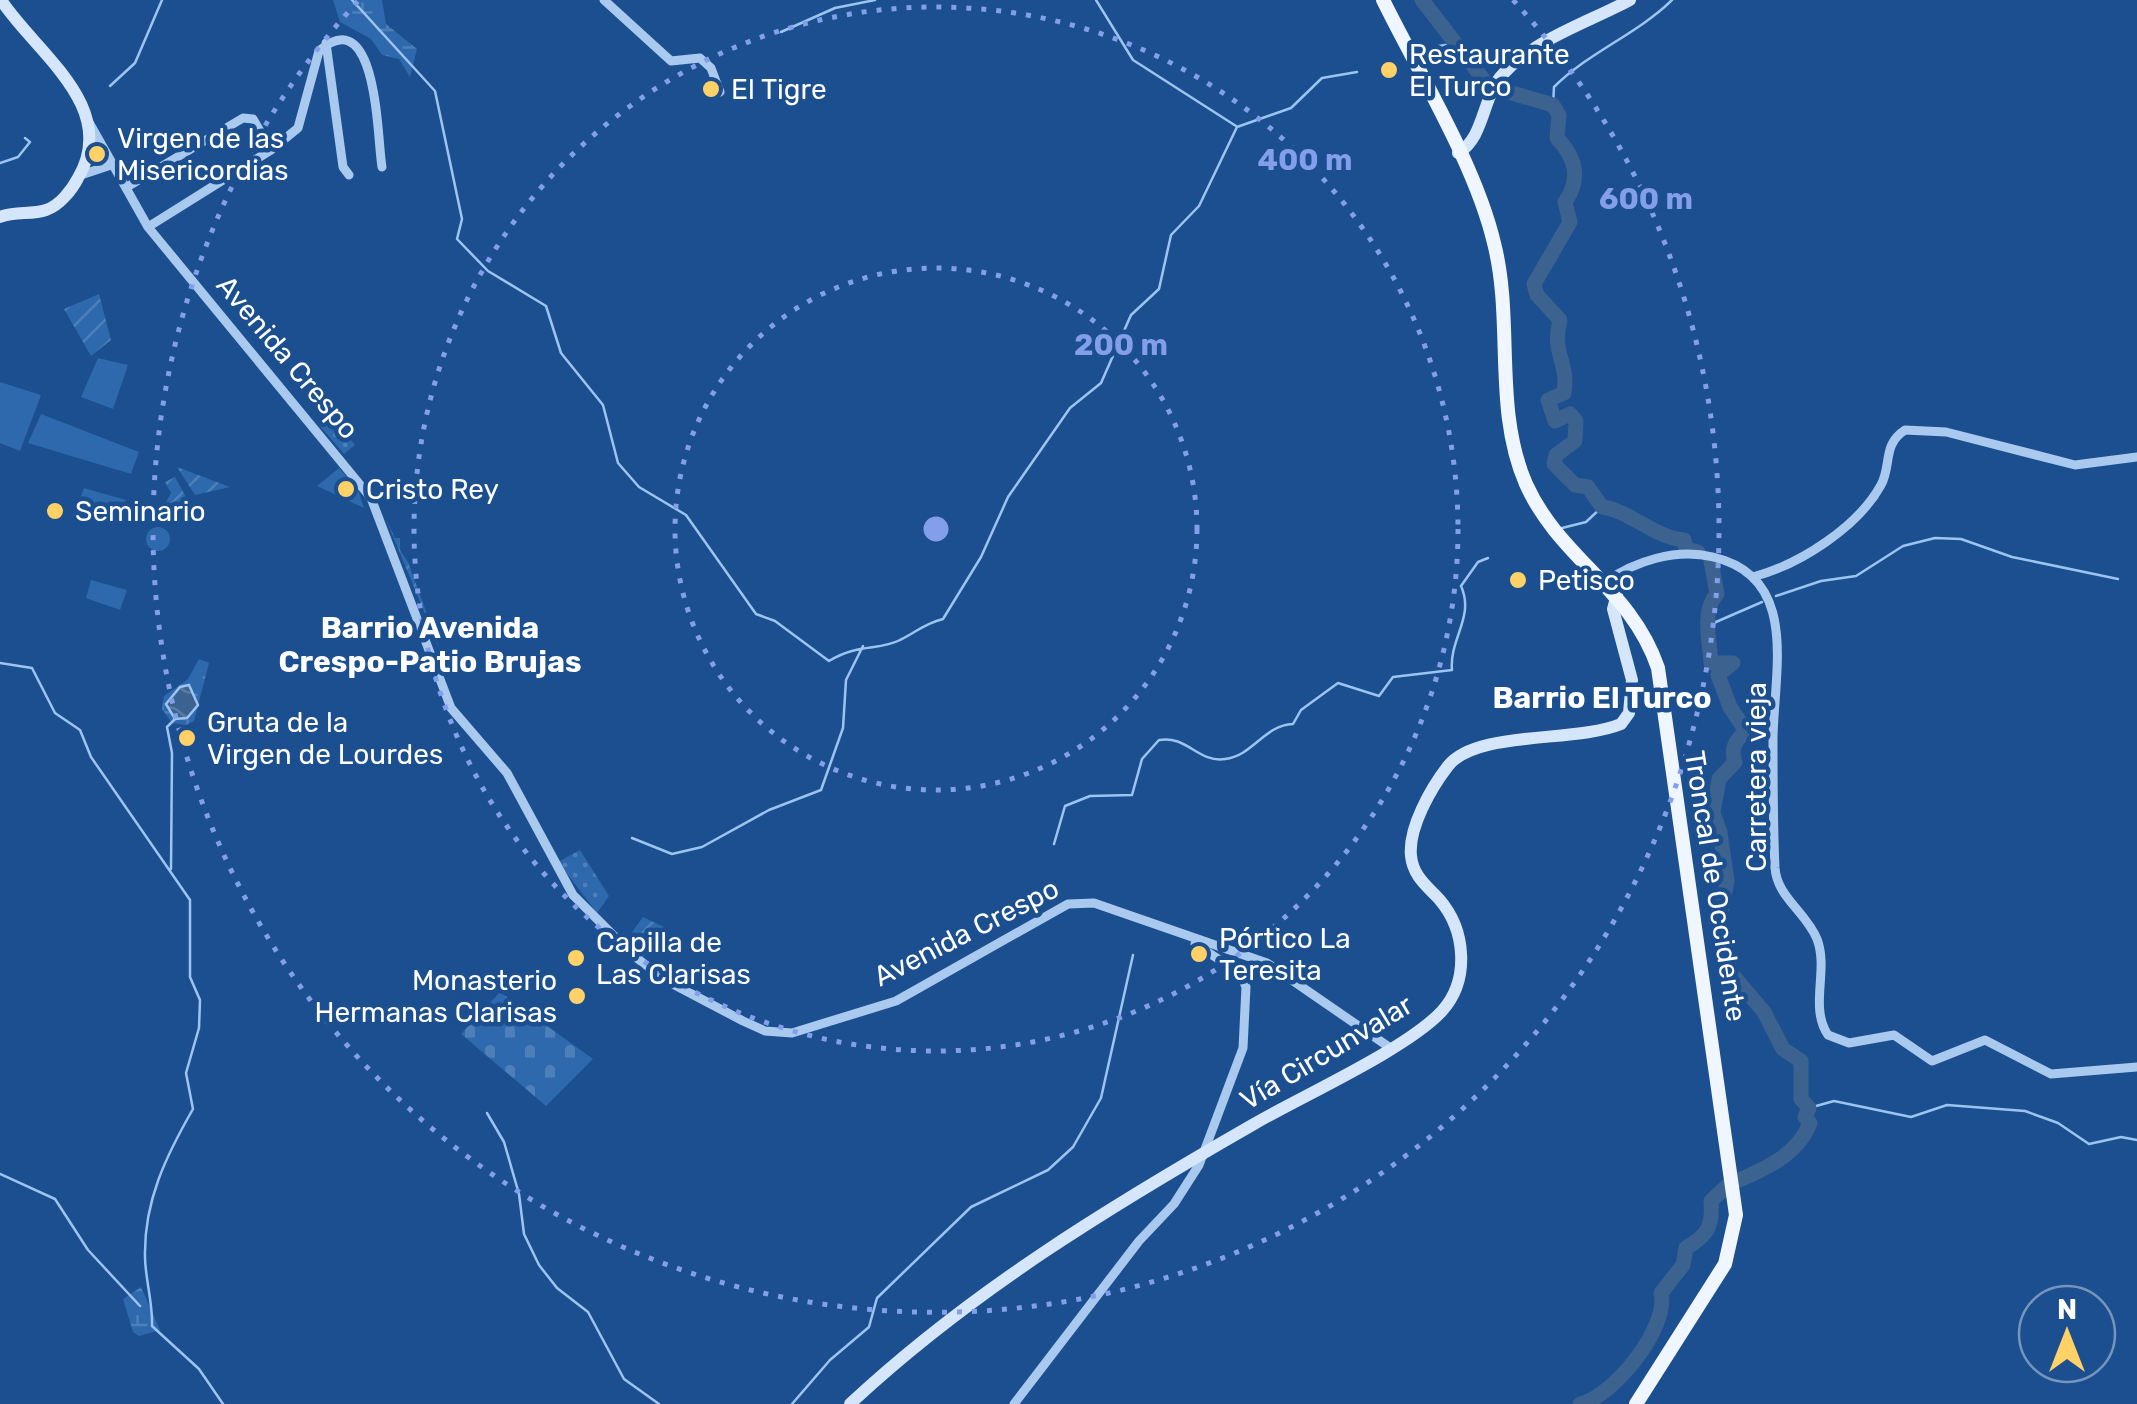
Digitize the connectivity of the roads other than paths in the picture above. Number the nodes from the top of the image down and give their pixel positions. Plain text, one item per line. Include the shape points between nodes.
1 (2, 0) edge
2 (604, 0) edge
3 (1383, 0) edge
4 (1630, 0) edge
5 (326, 43) junction
6 (720, 92) dead end
7 (90, 124) junction
8 (271, 150) junction
9 (1458, 153) junction
10 (114, 164) junction
11 (382, 167) dead end
12 (81, 175) junction
13 (349, 175) dead end
14 (127, 187) junction
15 (0, 217) edge
16 (148, 227) junction
17 (2137, 457) edge
18 (1756, 576) junction
19 (1605, 582) junction
20 (1617, 594) junction
21 (1189, 939) junction
22 (1389, 1047) junction
23 (2137, 1067) edge
24 (1203, 1153) junction
25 (850, 1404) edge
26 (1014, 1404) edge
27 (1636, 1404) edge

1 - 7 main road, Avenida Crespo via 78,94
2 - 6 street via 671,61 700,58
3 - 9 main road, Troncal de Occidente
4 - 9 main road via 1520,58 1500,76 1476,133
5 - 8 street via 298,128
5 - 11 street via 353,39 365,49
5 - 13 street
7 - 10 street, Avenida Crespo
7 - 12 main road
8 - 14 street via 253,119 243,118
8 - 16 street
9 - 19 main road, Troncal de Occidente via 1489,224 1500,270 1510,424 1525,482 1557,535
10 - 12 street
10 - 14 street, Avenida Crespo
12 - 15 main road via 48,210
14 - 16 street, Avenida Crespo
16 - 21 street, Avenida Crespo via 371,498 451,708 507,773 577,901 667,981 764,1032 792,1033 896,1001 1068,904 1112,906
17 - 18 street via 2075,465 1946,432 1905,430 1888,448 1884,481 1860,509 1806,558
18 - 19 street via 1736,562 1684,553 1642,563
18 - 23 street, Carretera vieja via 1777,636 1777,882 1817,938 1819,1018 1828,1035 1848,1043 1894,1035 1932,1061 1984,1040 2051,1074
19 - 20 main road, Troncal de Occidente
20 - 22 main road, Vía Circunvalar via 1613,609 1632,698 1621,724 1578,737 1458,754 1427,803 1410,855 1453,924 1461,967 1444,1009
20 - 27 main road, Troncal de Occidente via 1642,628 1658,668 1736,1192 1725,1264
21 - 22 street, Avenida Crespo via 1285,972
21 - 24 street via 1240,972 1246,986 1242,1048
22 - 24 main road, Vía Circunvalar
24 - 25 main road, Vía Circunvalar via 1015,1271
24 - 26 street via 1174,1204

